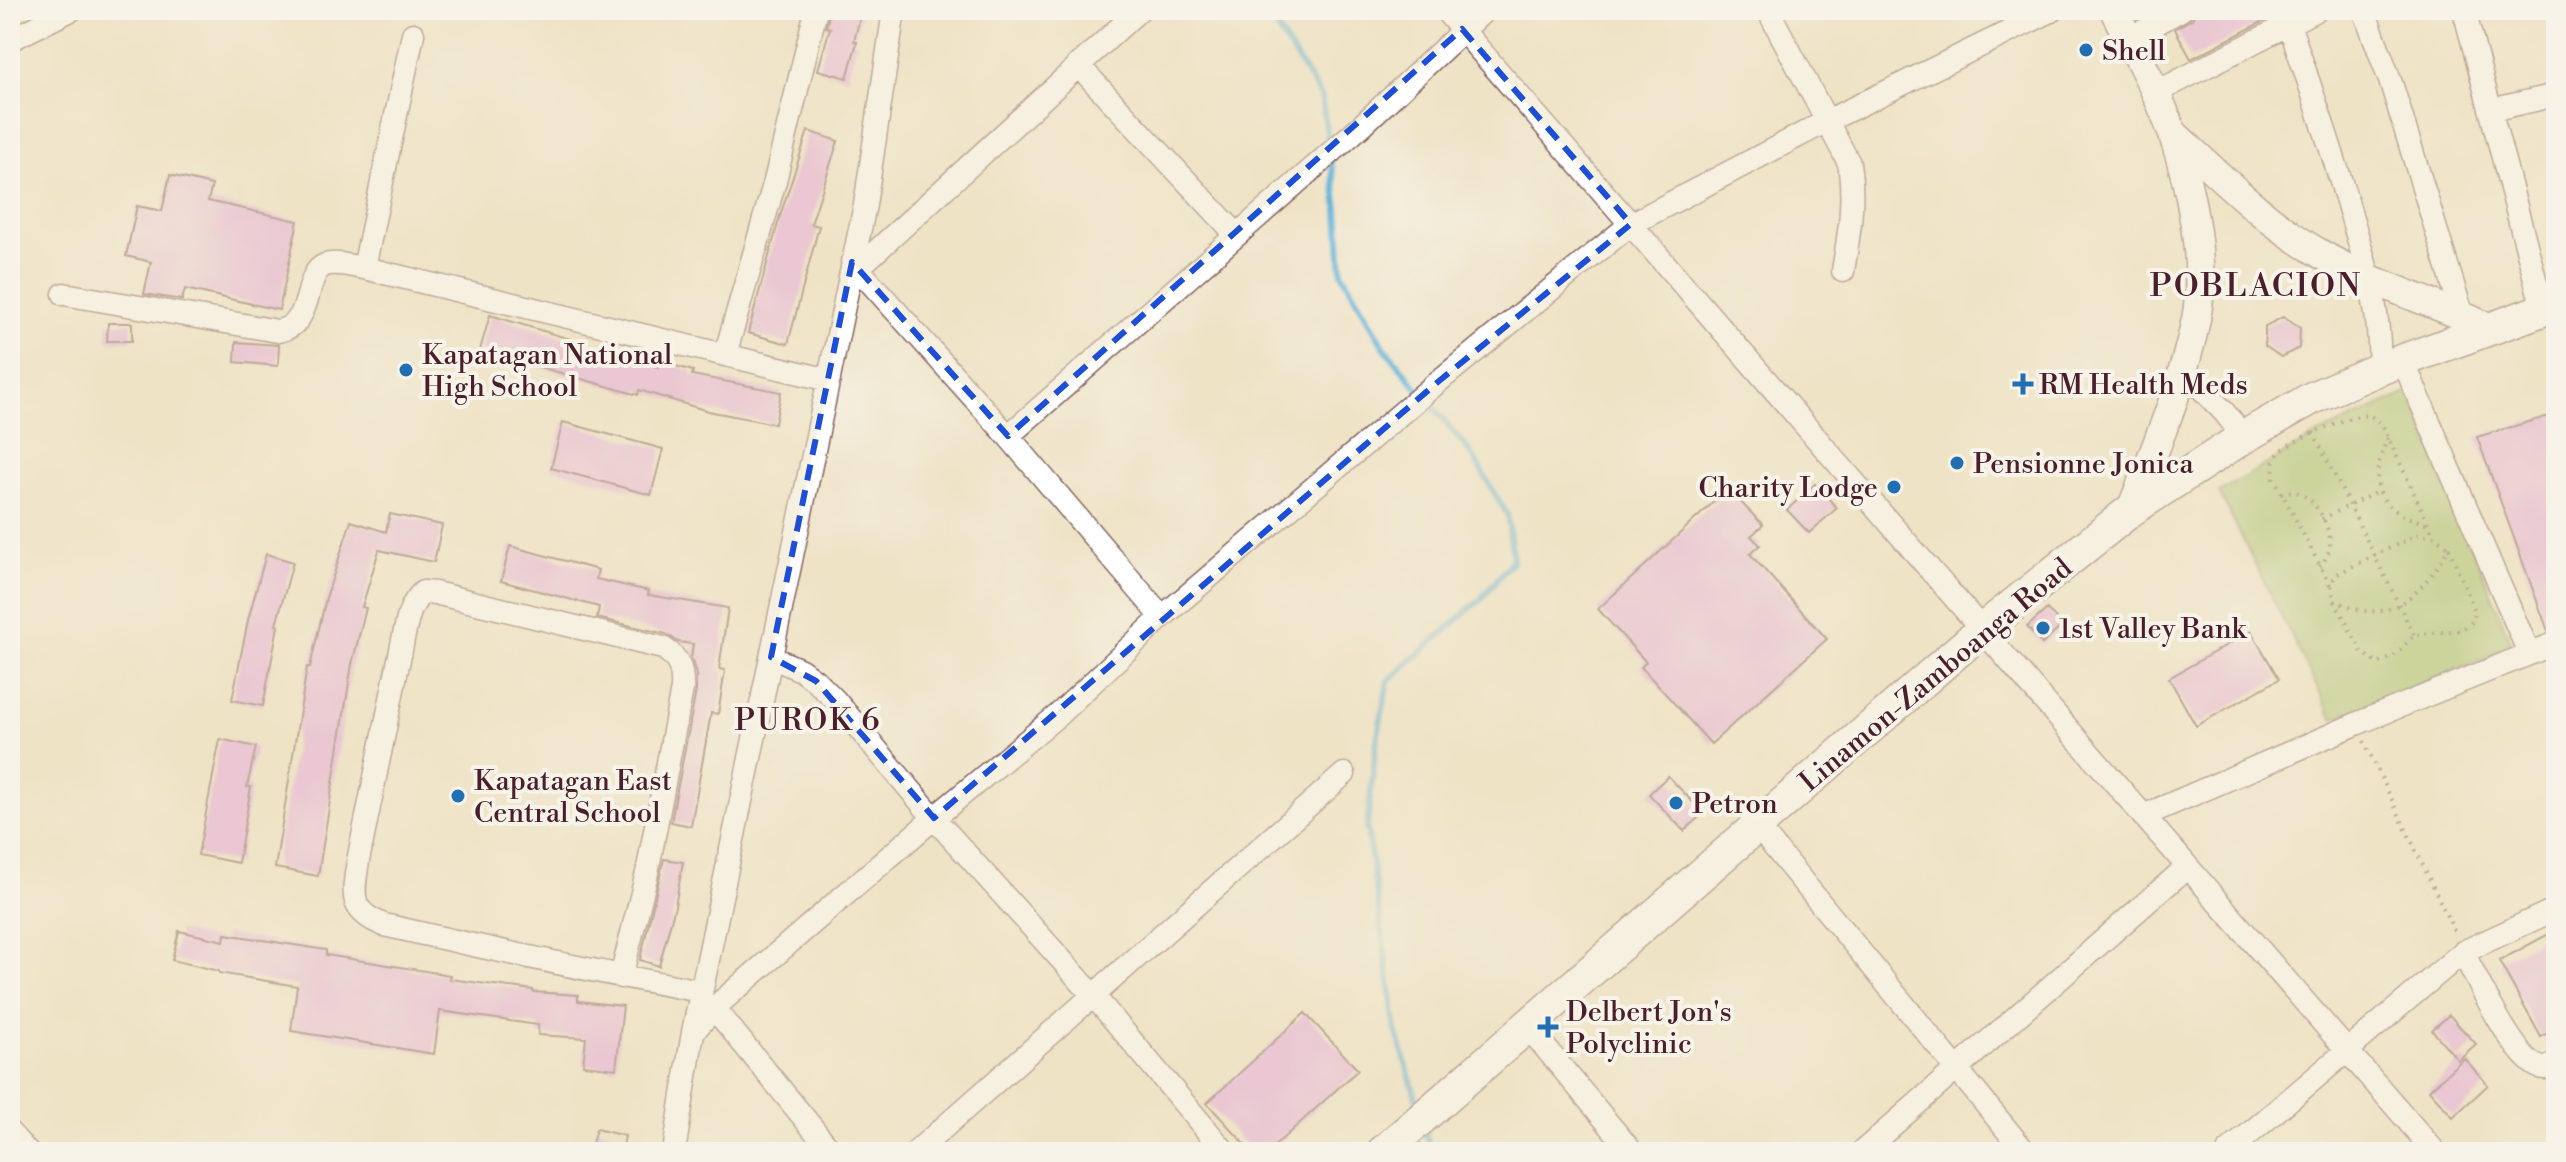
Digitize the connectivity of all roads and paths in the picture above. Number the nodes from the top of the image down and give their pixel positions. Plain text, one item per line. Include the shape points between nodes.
1 (71, 10) edge
2 (816, 10) edge
3 (894, 10) edge
4 (1139, 10) edge
5 (1445, 10) edge
6 (1485, 10) edge
7 (1768, 10) edge
8 (2053, 10) edge
9 (2114, 10) edge
10 (2181, 10) edge
11 (2316, 10) edge
12 (2364, 10) edge
13 (2464, 10) edge
14 (2289, 24) junction
15 (1462, 29) junction
16 (413, 34) dead end
17 (2129, 39) junction
18 (10, 40) edge
19 (1078, 65) junction
20 (2155, 93) junction
21 (2556, 95) edge
22 (2491, 110) junction
23 (1825, 122) junction
24 (2172, 132) junction
25 (1631, 224) junction
26 (1236, 234) junction
27 (855, 265) junction
28 (364, 268) junction
29 (1843, 271) dead end
30 (2368, 278) junction
31 (64, 294) dead end
32 (2550, 307) edge
33 (2462, 314) junction
34 (2492, 329) junction
35 (725, 355) junction
36 (2391, 365) junction
37 (2183, 369) junction
38 (829, 380) junction
39 (2299, 405) junction
40 (2314, 434) junction
41 (1008, 436) junction
42 (2244, 437) junction
43 (2388, 438) junction
44 (2379, 491) junction
45 (2281, 493) junction
46 (2350, 506) junction
47 (2131, 510) junction
48 (2322, 519) junction
49 (2429, 524) junction
50 (2434, 536) junction
51 (2449, 548) junction
52 (2374, 555) junction
53 (2320, 567) junction
54 (2331, 587) junction
55 (2334, 601) junction
56 (2399, 604) junction
57 (1162, 617) junction
58 (1982, 630) junction
59 (2414, 635) junction
60 (2556, 643) edge
61 (2529, 653) junction
62 (771, 657) junction
63 (2356, 724) junction
64 (1344, 774) dead end
65 (2143, 816) junction
66 (934, 818) junction
67 (1757, 826) junction
68 (2187, 867) junction
69 (2556, 909) edge
70 (2463, 952) junction
71 (621, 977) junction
72 (1093, 995) junction
73 (708, 1000) junction
74 (1528, 1027) junction
75 (2346, 1049) junction
76 (2556, 1063) edge
77 (1957, 1068) junction
78 (10, 1133) edge
79 (1405, 1133) edge
80 (27, 1152) edge
81 (674, 1152) edge
82 (832, 1152) edge
83 (916, 1152) edge
84 (1225, 1152) edge
85 (1632, 1152) edge
86 (1862, 1152) edge
87 (2025, 1152) edge
88 (2228, 1152) edge
89 (2435, 1152) edge

1 - 18 street
2 - 35 street
3 - 27 street
4 - 19 street
5 - 15 street
6 - 15 street
7 - 23 street
8 - 23 street
9 - 17 main road
10 - 17 street
11 - 14 street
12 - 33 street
13 - 22 street
14 - 20 street
14 - 30 street
15 - 25 street
15 - 26 street via 1360,127
16 - 28 street
17 - 20 main road
19 - 26 street
19 - 27 street
20 - 24 main road
21 - 22 street
22 - 32 street
23 - 25 street
23 - 29 street via 1841,145 1851,179 1852,217
24 - 30 main road via 2282,229
24 - 37 main road via 2200,272 2197,316
25 - 57 street
25 - 58 street
26 - 41 street
27 - 38 street
27 - 41 street
28 - 31 street via 332,264 320,269 300,318 278,331
28 - 35 street
30 - 33 main road
30 - 36 street via 2380,344
32 - 34 highway, Linamon-Zamboanga Road
33 - 34 main road
34 - 36 highway, Linamon-Zamboanga Road
35 - 38 street
36 - 39 highway, Linamon-Zamboanga Road
36 - 61 street
37 - 42 street
37 - 47 main road
38 - 62 street
39 - 40 path
39 - 42 highway, Linamon-Zamboanga Road
40 - 43 path via 2362,415 2380,423
40 - 45 path via 2277,456 2273,471
40 - 46 path
41 - 57 street
42 - 47 highway, Linamon-Zamboanga Road
43 - 44 path via 2378,465
43 - 49 path
44 - 46 path
44 - 49 path via 2399,515
45 - 48 path via 2305,496
45 - 53 path
46 - 48 path
46 - 52 path
47 - 58 highway, Linamon-Zamboanga Road
48 - 53 path via 2330,545
49 - 50 path
50 - 51 path
50 - 52 path via 2417,535
51 - 56 path via 2421,588
51 - 59 path via 2474,620 2462,630
52 - 54 path via 2337,574
52 - 56 path
53 - 54 path
54 - 55 path
55 - 56 path via 2372,612
55 - 59 path via 2362,652 2378,664
56 - 59 path
57 - 66 street via 1058,715
58 - 65 street
58 - 67 highway, Linamon-Zamboanga Road
60 - 61 street
61 - 63 street
62 - 66 street via 816,681
62 - 73 street
63 - 65 street
63 - 70 path
64 - 72 street
65 - 68 street
66 - 72 street
66 - 73 street
67 - 74 highway, Linamon-Zamboanga Road
67 - 77 street
68 - 75 street
68 - 77 street
69 - 70 street
70 - 75 street
70 - 76 street via 2500,1023 2528,1060 2545,1068
71 - 71 street via 384,925 362,914 356,904 358,861 404,635 410,610 423,592 663,648 680,666 679,704 647,873
71 - 73 street
72 - 83 street
72 - 84 street
73 - 81 street via 693,1032
73 - 82 street
74 - 79 highway, Linamon-Zamboanga Road
74 - 85 street
75 - 88 street
75 - 89 street
77 - 86 street
77 - 87 street
78 - 80 street

